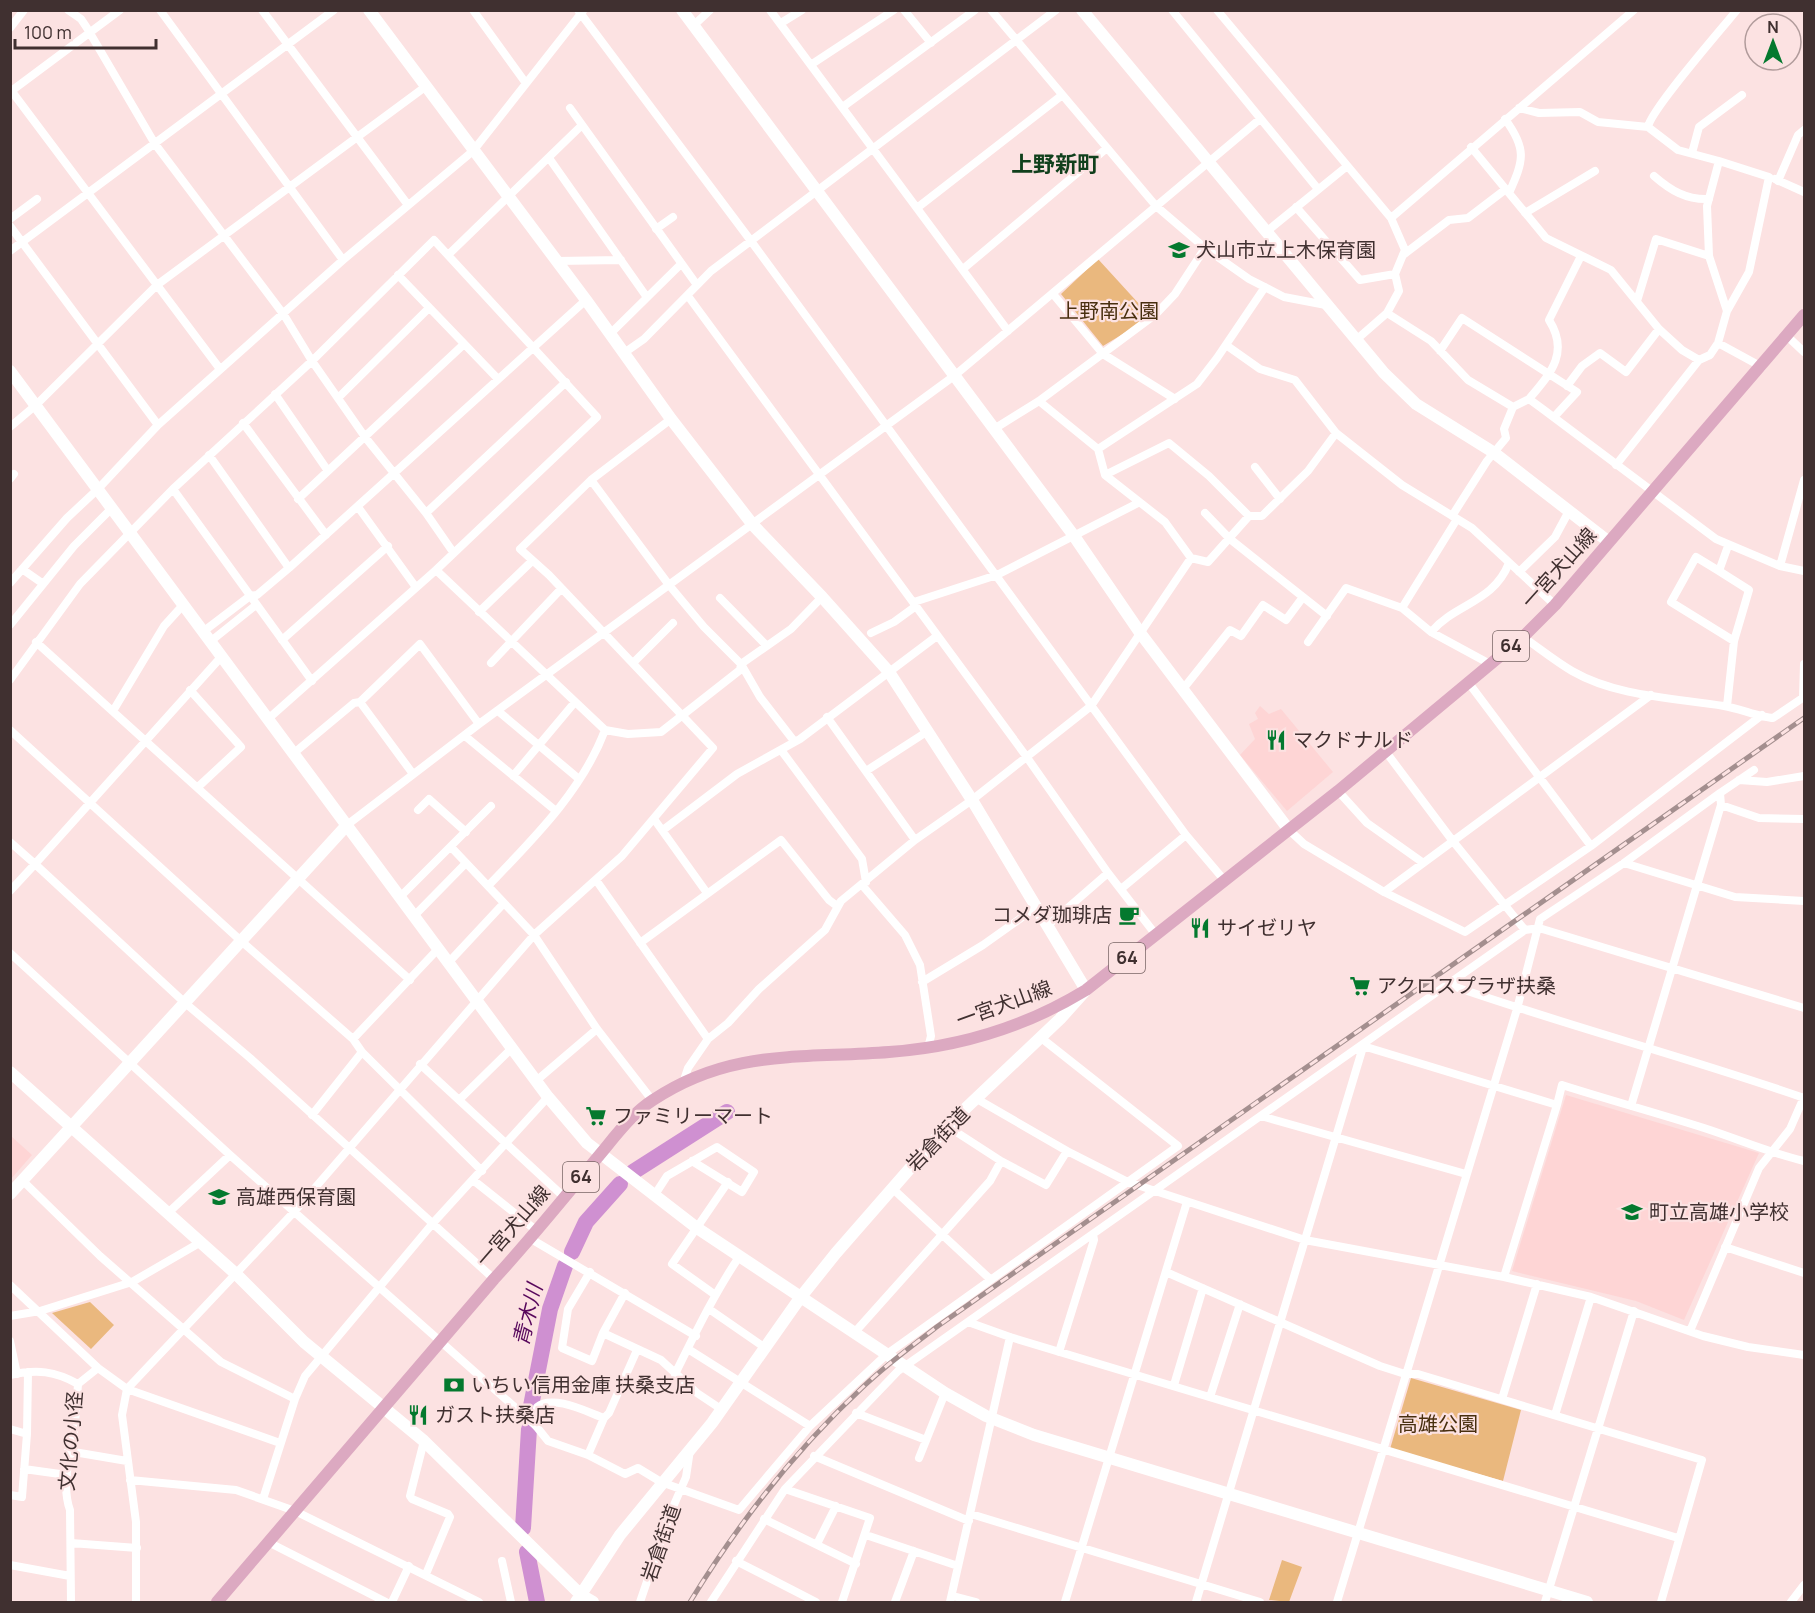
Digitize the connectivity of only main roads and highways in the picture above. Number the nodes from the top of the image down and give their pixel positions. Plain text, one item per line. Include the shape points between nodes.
1 (1804, 315) edge
2 (217, 1602) edge

1 - 2 main road, 一宮犬山線 / 64 via 1555,605 1523,637 1338,791 1086,990 1055,1009 964,1042 739,1062 711,1069 652,1100 600,1155

